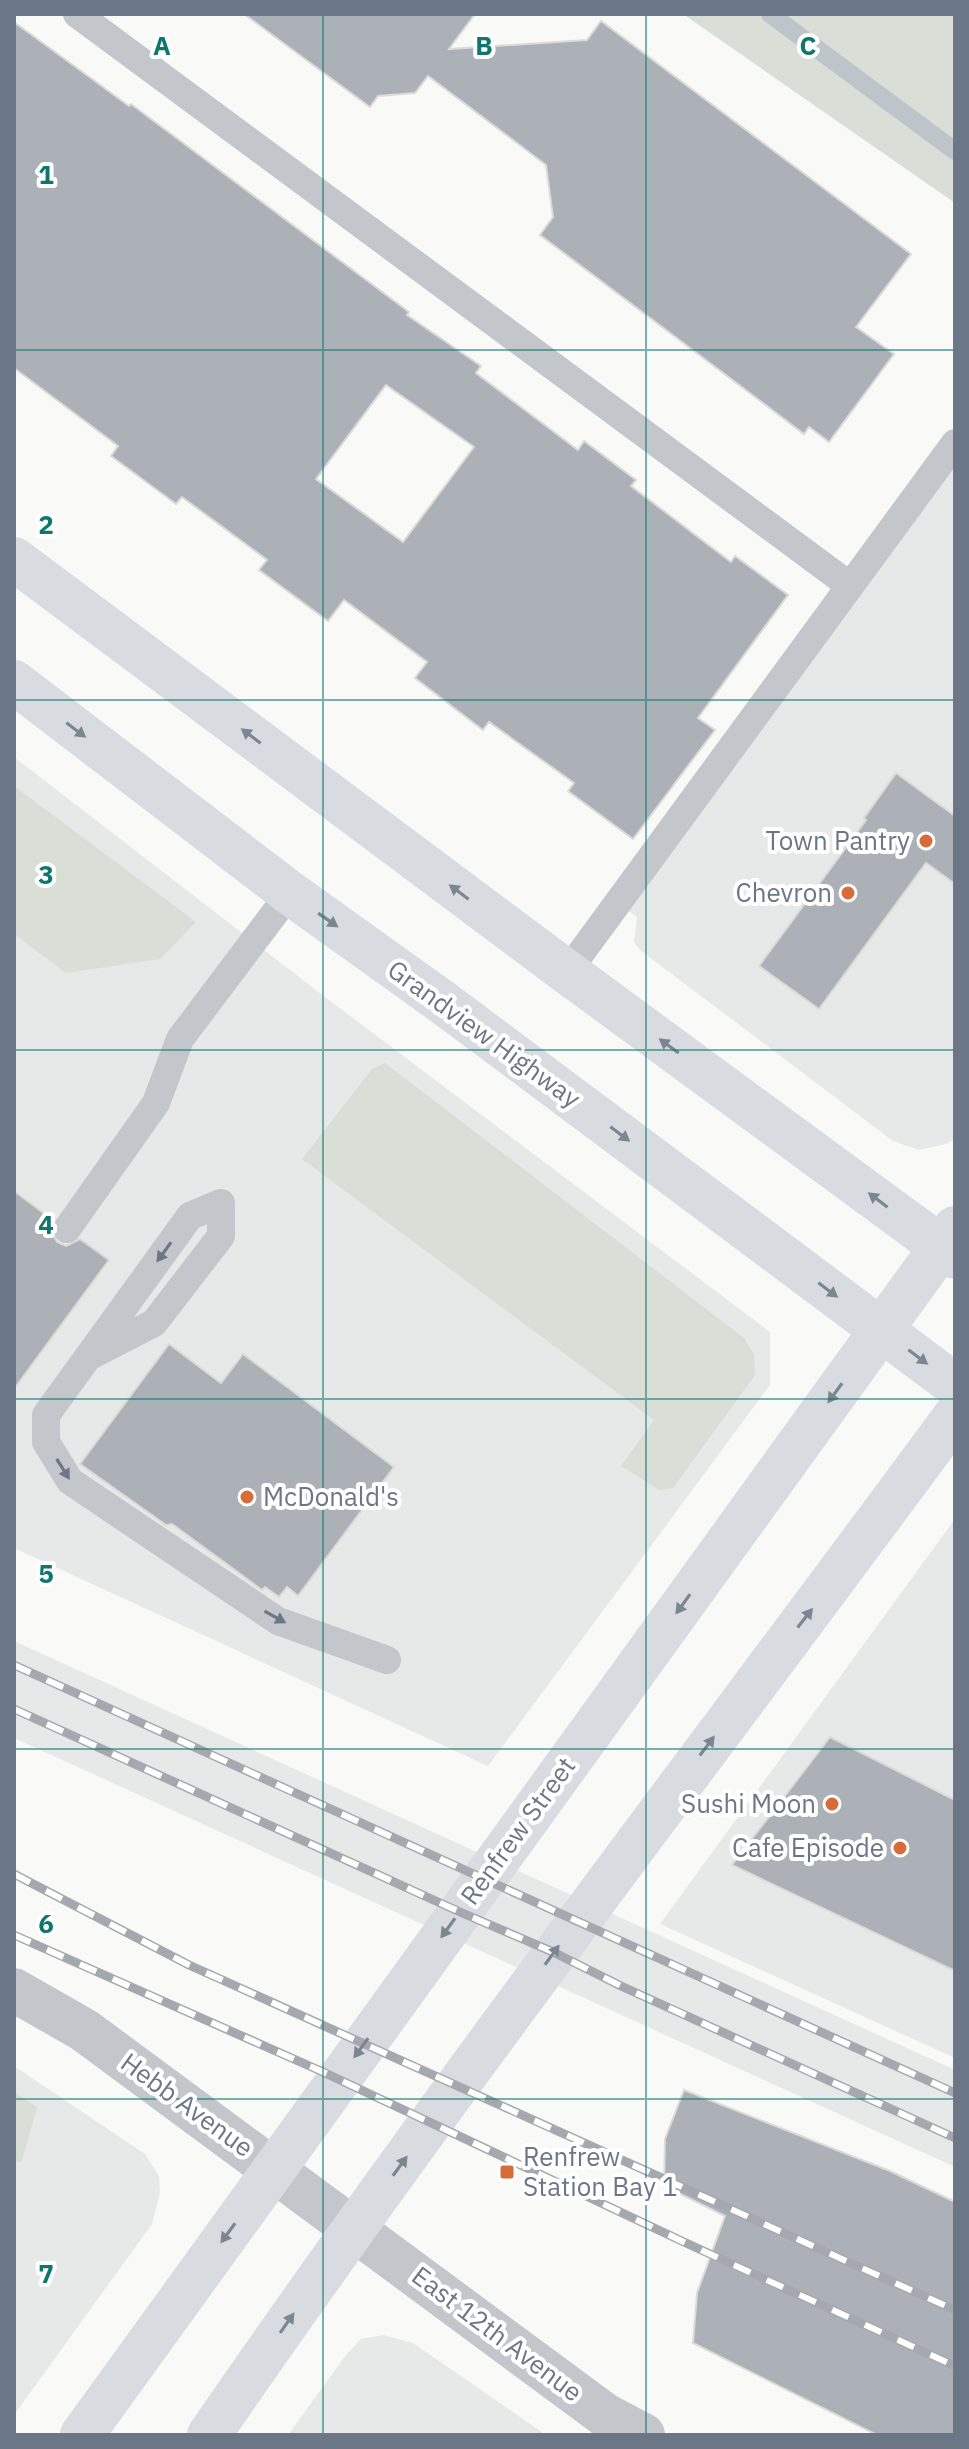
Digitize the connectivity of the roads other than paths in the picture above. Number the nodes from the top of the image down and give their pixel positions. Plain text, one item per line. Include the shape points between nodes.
1 (77, 14) edge
2 (955, 443) edge
3 (14, 559) edge
4 (849, 585) junction
5 (14, 682) edge
6 (290, 893) junction
7 (567, 972) junction
8 (221, 1203) dead end
9 (67, 1229) dead end
10 (950, 1244) edge
11 (881, 1330) junction
12 (955, 1385) edge
13 (955, 1416) edge
14 (387, 1660) dead end
15 (14, 1990) edge
16 (274, 2169) junction
17 (355, 2229) junction
18 (82, 2435) edge
19 (209, 2435) edge
20 (643, 2435) edge

1 - 4 lane
2 - 4 lane
7 -> 3 street
4 - 7 lane
5 -> 6 street, Grandview Highway
6 - 9 lane via 180,1039 156,1103
6 -> 11 street, Grandview Highway
10 -> 7 street
8 -> 14 lane via 190,1216 46,1415 46,1442 70,1481 278,1621
10 - 11 street, Renfrew Street
11 -> 12 street, Grandview Highway
11 -> 16 street, Renfrew Street
17 -> 13 street via 553,1952
15 - 16 street, Hebb Avenue via 84,2030
16 - 17 street, Hebb Avenue
16 -> 18 street, Renfrew Street
19 -> 17 street
17 - 20 street, East 12th Avenue via 605,2415

